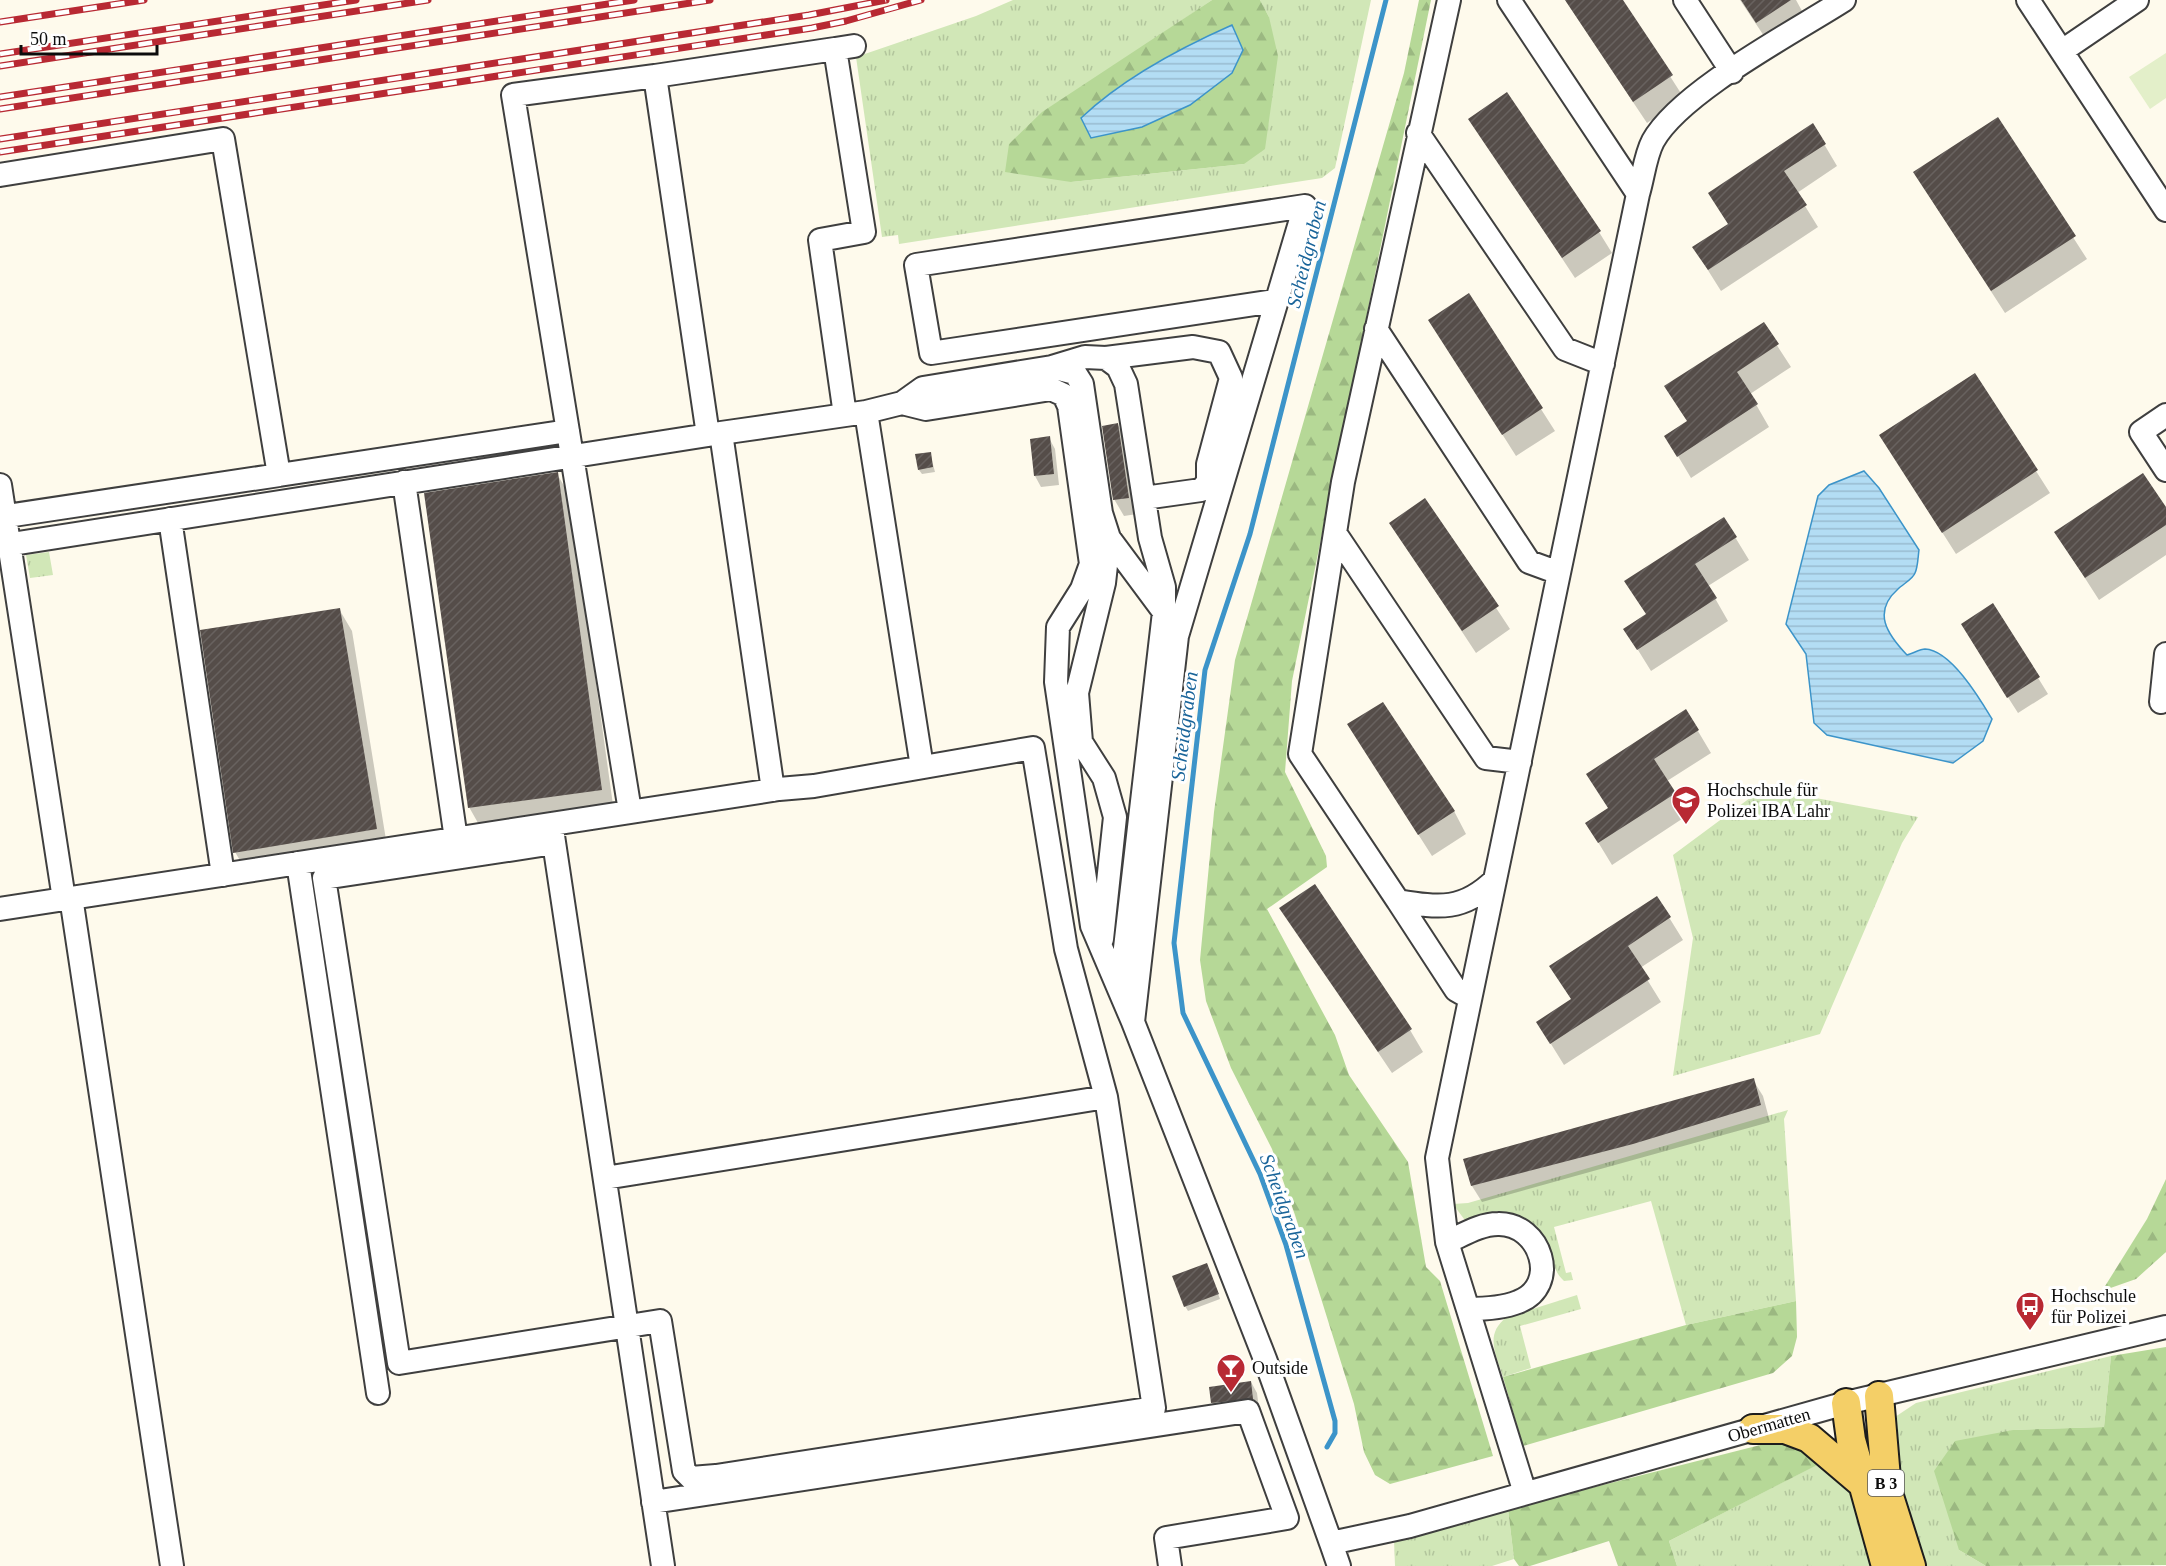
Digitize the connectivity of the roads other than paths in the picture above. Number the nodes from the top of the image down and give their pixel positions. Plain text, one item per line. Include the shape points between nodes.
1 (1449, 0) edge
2 (1509, 0) edge
3 (1685, 0) edge
4 (1844, 0) edge
5 (2028, 0) edge
6 (2137, 0) edge
7 (2062, 51) junction
8 (1732, 72) junction
9 (655, 76) junction
10 (1418, 133) junction
11 (0, 175) edge
12 (1638, 194) junction
13 (2166, 210) edge
14 (1275, 301) junction
15 (1376, 329) junction
16 (1106, 358) junction
17 (1603, 364) junction
18 (1052, 367) junction
19 (902, 403) junction
20 (856, 414) junction
21 (2166, 415) edge
22 (568, 431) junction
23 (715, 434) junction
24 (572, 456) junction
25 (2166, 470) edge
26 (279, 475) junction
27 (404, 482) junction
28 (0, 485) edge
29 (1144, 498) junction
30 (2, 516) edge
31 (170, 519) junction
32 (1335, 534) junction
33 (1109, 538) junction
34 (5, 545) edge
35 (1559, 573) junction
36 (1164, 612) junction
37 (2166, 654) edge
38 (2161, 702) dead end
39 (1520, 762) junction
40 (922, 767) junction
41 (773, 790) junction
42 (630, 811) junction
43 (553, 833) junction
44 (456, 839) junction
45 (298, 863) junction
46 (222, 874) junction
47 (1495, 880) junction
48 (68, 898) junction
49 (1398, 901) junction
50 (0, 909) edge
51 (1100, 950) junction
52 (1120, 992) junction
53 (1470, 998) junction
54 (1133, 1022) junction
55 (1106, 1097) junction
56 (605, 1178) junction
57 (1447, 1242) junction
58 (1468, 1309) junction
59 (627, 1326) junction
60 (2166, 1327) edge
61 (378, 1393) dead end
62 (1879, 1396) junction
63 (1846, 1404) junction
64 (1753, 1429) junction
65 (1862, 1483) junction
66 (1525, 1493) junction
67 (653, 1502) junction
68 (1331, 1544) junction
69 (172, 1566) edge
70 (663, 1566) edge
71 (1170, 1566) edge
72 (1339, 1566) edge
73 (1886, 1566) edge
74 (1911, 1566) edge

1 - 10 street
2 - 12 street
3 - 8 street
4 - 8 street
5 - 7 street
6 - 7 street
7 - 13 street
8 - 12 street via 1672,115 1652,142
9 - 20 street via 845,48 864,232 820,240
9 - 22 street via 513,95
9 - 23 street
10 - 15 street
10 - 17 street via 1565,350
11 - 26 street via 223,139
12 - 17 street
14 - 14 street via 1305,206 916,264 931,353
14 - 54 street via 1177,636
15 - 32 street
15 - 35 street via 1529,562
16 - 18 street via 1085,357
16 - 29 street via 1118,367 1126,384
16 - 29 street via 1193,347 1219,352 1231,378 1208,464 1208,482 1201,490
17 - 35 street
18 - 19 street via 923,388
18 - 33 street via 1075,373 1082,384 1101,513
19 - 20 street
19 - 51 street via 926,409 1051,389 1064,394 1070,406 1091,564 1082,589 1058,627 1056,682 1092,926
20 - 23 street
20 - 40 street
21 - 25 street via 2141,432
22 - 24 street
22 - 26 street
23 - 24 street
23 - 41 street
24 - 27 street
24 - 42 street
26 - 30 street
27 - 31 street
27 - 44 street
28 - 30 street
29 - 36 street via 1164,588
30 - 34 street
31 - 34 street
31 - 46 street
32 - 39 street via 1486,758
32 - 49 street via 1300,754
33 - 36 street
33 - 51 street via 1104,583 1077,693 1082,742 1104,778 1115,817
34 - 48 street
35 - 39 street
36 - 52 street
37 - 38 street
39 - 47 street
40 - 41 street
40 - 55 street via 1033,748 1066,949
41 - 42 street
42 - 43 street
43 - 44 street
43 - 56 street
43 - 59 street via 324,878 399,1363
44 - 45 street
45 - 46 street
45 - 61 street
46 - 48 street
47 - 49 street via 1479,895 1457,904 1436,908
47 - 53 street
48 - 50 street
48 - 69 street
49 - 53 street via 1456,990
51 - 52 street
52 - 54 street
53 - 57 street via 1437,1158
54 - 68 street via 1265,1359
55 - 56 street
55 - 59 street via 1154,1408 691,1478 684,1471 660,1321
56 - 59 street
57 - 58 street
57 - 58 street via 1491,1224 1514,1226 1532,1239 1543,1265 1540,1282 1518,1302
58 - 66 street
59 - 67 street
60 - 62 street, Obermatten
62 - 63 street, Obermatten
62 - 74 main road, B 3 via 1887,1490
63 - 64 street, Obermatten
63 - 65 main road, B 3
64 - 65 main road via 1785,1429 1809,1438
64 - 66 street, Obermatten
65 - 73 main road, B 3
66 - 68 street, Obermatten
67 - 70 street
67 - 71 street via 1248,1411 1287,1518 1166,1538
68 - 72 street

